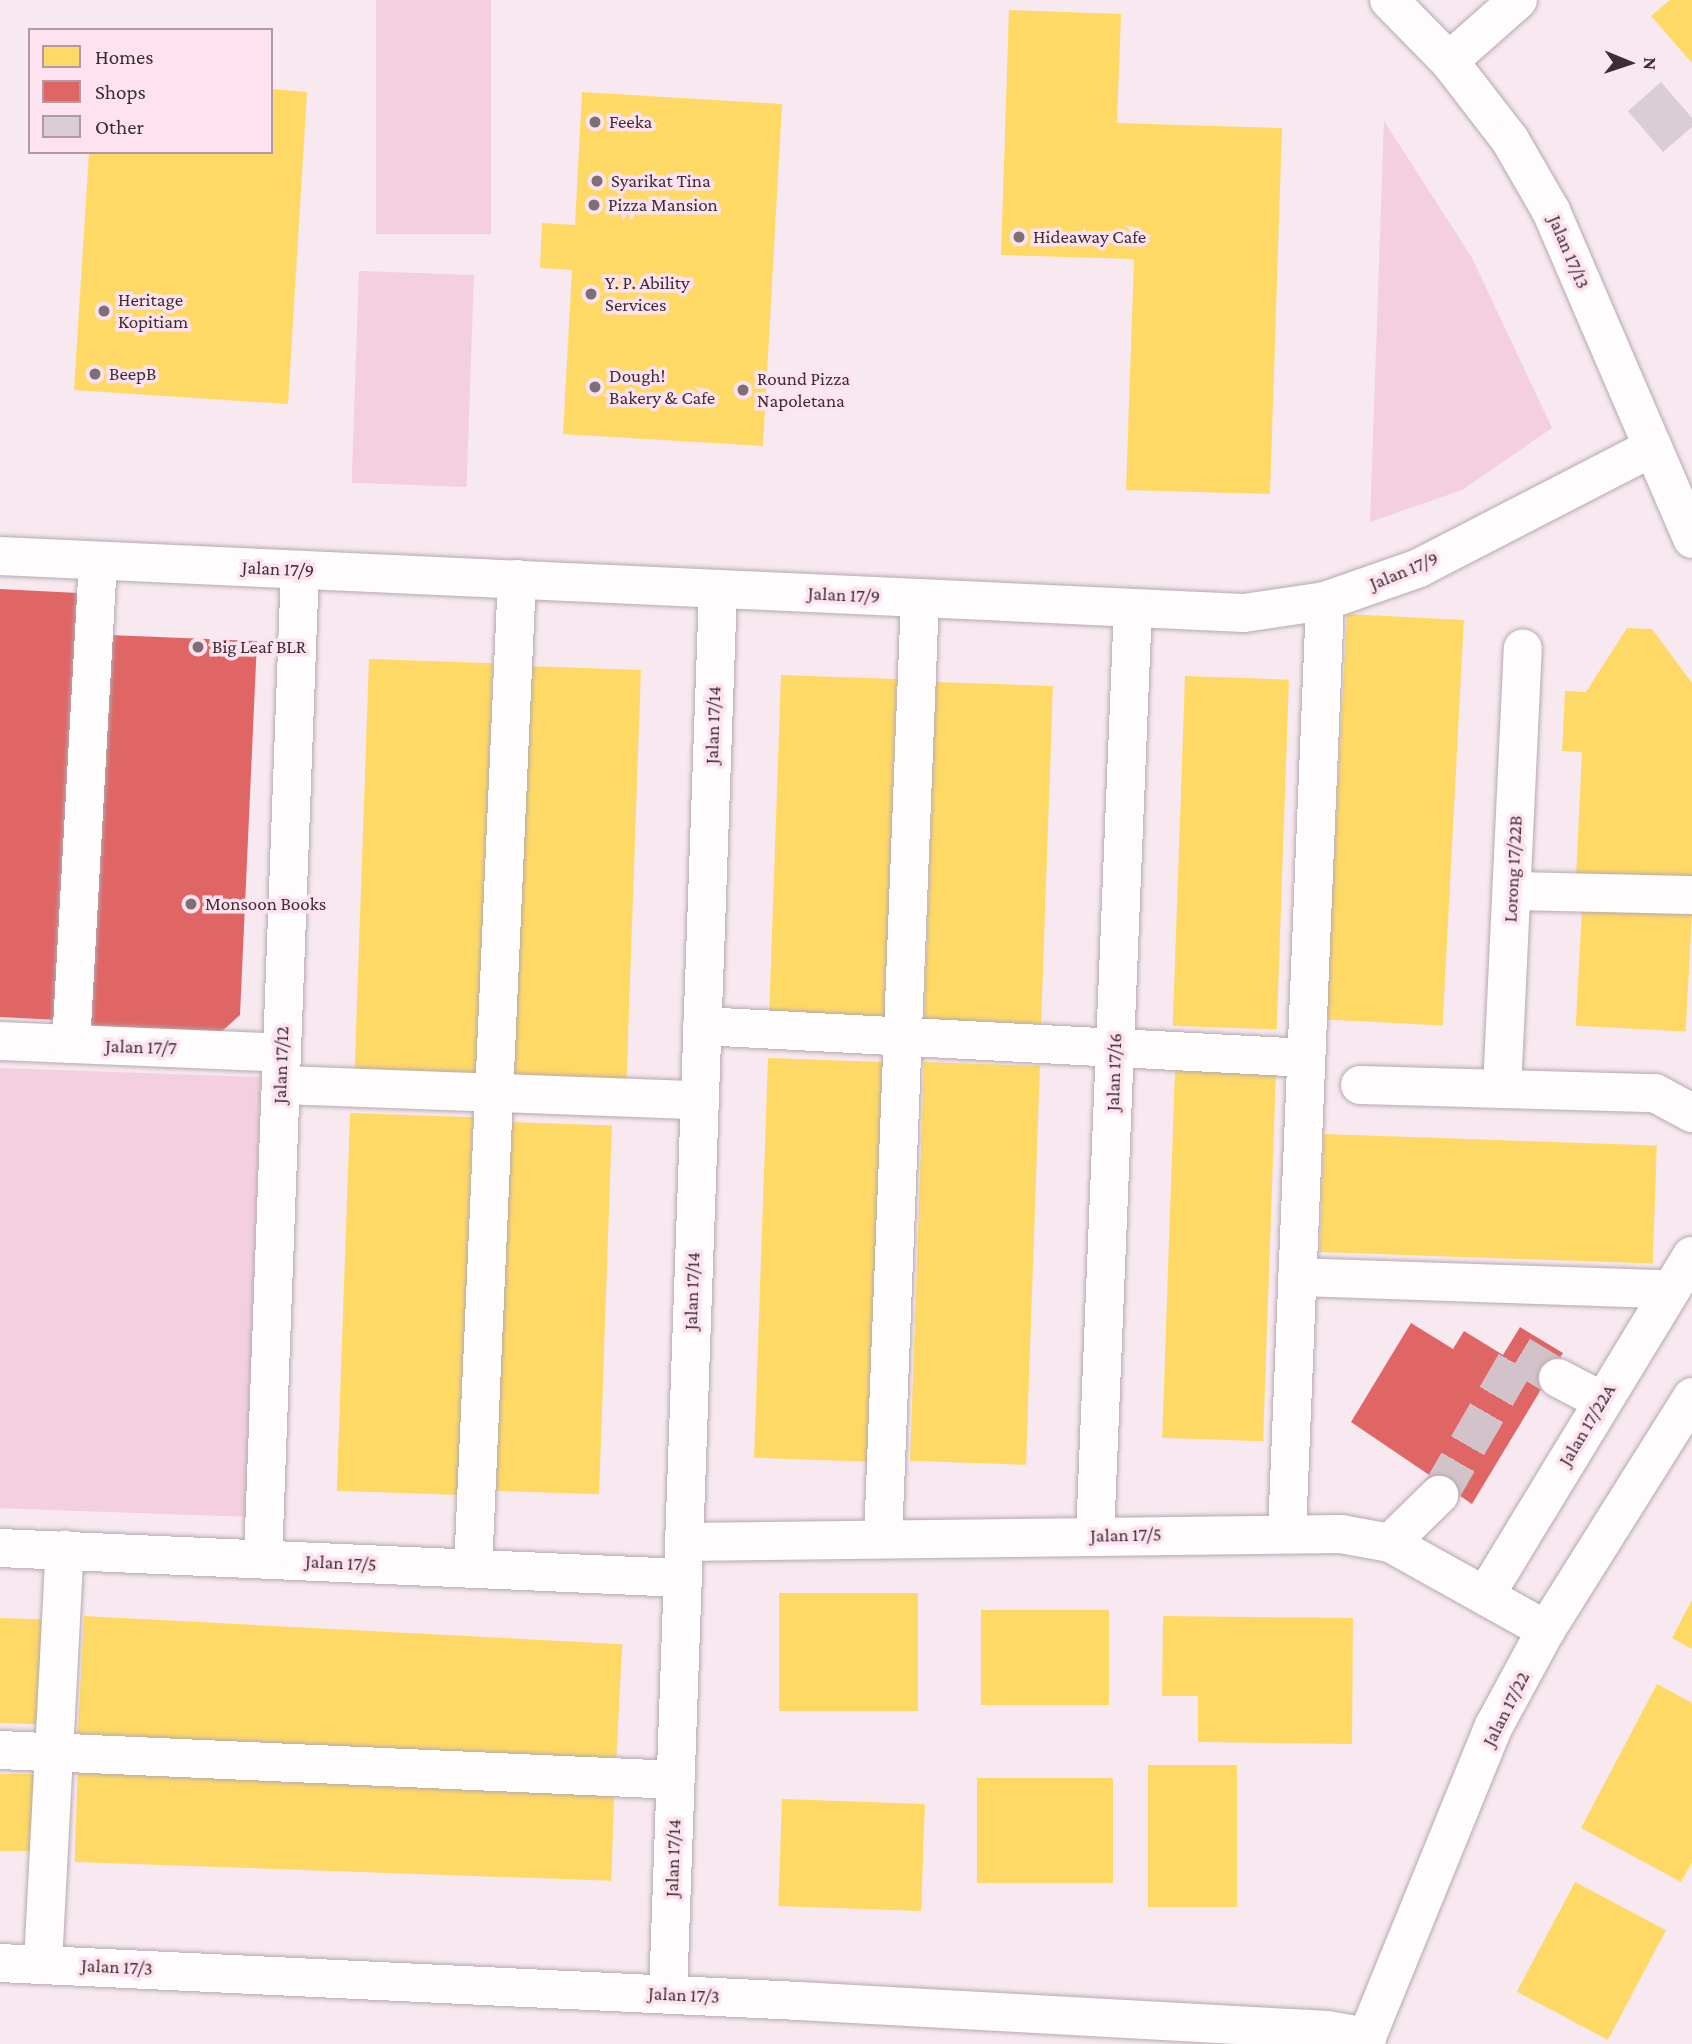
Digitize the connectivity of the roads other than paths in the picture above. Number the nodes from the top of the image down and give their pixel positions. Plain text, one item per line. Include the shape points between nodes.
1 (1389, 0) edge
2 (1518, 0) edge
3 (1449, 61) junction
4 (1653, 447) junction
5 (1692, 539) edge
6 (0, 556) edge
7 (99, 561) junction
8 (300, 570) junction
9 (517, 579) junction
10 (718, 589) junction
11 (920, 598) junction
12 (1325, 601) junction
13 (1133, 608) junction
14 (1523, 649) dead end
15 (1512, 891) junction
16 (1692, 895) edge
17 (702, 1026) junction
18 (902, 1037) junction
19 (0, 1041) edge
20 (71, 1044) junction
21 (1115, 1048) junction
22 (1306, 1058) junction
23 (281, 1069) junction
24 (1360, 1085) dead end
25 (1502, 1089) junction
26 (490, 1092) junction
27 (699, 1100) junction
28 (1692, 1113) edge
29 (1692, 1256) edge
30 (1297, 1277) junction
31 (1668, 1289) junction
32 (1558, 1378) tunnel mouth
33 (1692, 1396) edge
34 (1602, 1401) junction
35 (1438, 1494) tunnel mouth
36 (1287, 1532) junction
37 (1095, 1536) junction
38 (883, 1539) junction
39 (1390, 1544) junction
40 (0, 1548) edge
41 (65, 1550) junction
42 (264, 1559) junction
43 (683, 1560) junction
44 (472, 1569) junction
45 (1485, 1596) junction
46 (1546, 1630) junction
47 (0, 1750) edge
48 (54, 1751) junction
49 (675, 1780) junction
50 (0, 1963) edge
51 (43, 1963) junction
52 (668, 1994) junction
53 (1366, 2041) edge

1 - 3 street, Jalan 17/13
2 - 3 street
3 - 4 street, Jalan 17/13 via 1510,140 1551,211
4 - 5 street, Jalan 17/13
4 - 12 street, Jalan 17/9 via 1419,568
6 - 7 street, Jalan 17/9
7 - 8 street, Jalan 17/9
7 - 20 street
8 - 9 street, Jalan 17/9
8 - 23 street, Jalan 17/12
9 - 10 street, Jalan 17/9
9 - 26 street
10 - 11 street, Jalan 17/9
10 - 17 street, Jalan 17/14
11 - 13 street, Jalan 17/9
11 - 18 street
12 - 13 street, Jalan 17/9 via 1244,613
12 - 22 street
13 - 21 street, Jalan 17/16
14 - 15 street, Lorong 17/22B
15 - 16 street
15 - 25 street, Lorong 17/22B
17 - 18 street
17 - 27 street, Jalan 17/14
18 - 21 street
18 - 38 street
19 - 20 street, Jalan 17/7
20 - 23 street, Jalan 17/7
21 - 22 street
21 - 37 street, Jalan 17/16
22 - 30 street
23 - 26 street, Jalan 17/7
23 - 42 street, Jalan 17/12
24 - 25 street
25 - 28 street via 1654,1093
26 - 27 street, Jalan 17/7
26 - 44 street
27 - 43 street, Jalan 17/14
29 - 31 street, Jalan 17/22A
30 - 31 street
30 - 36 street
31 - 34 street, Jalan 17/22A
32 - 34 street
33 - 46 street, Jalan 17/22
34 - 45 street, Jalan 17/22A
35 - 39 street
36 - 37 street, Jalan 17/5
36 - 39 street, Jalan 17/5
37 - 38 street, Jalan 17/5
38 - 43 street, Jalan 17/5
39 - 45 street, Jalan 17/5
40 - 41 street, Jalan 17/5
41 - 42 street, Jalan 17/5
41 - 48 street
42 - 44 street, Jalan 17/5
43 - 44 street, Jalan 17/5
43 - 49 street, Jalan 17/14
45 - 46 street, Jalan 17/5
46 - 53 street, Jalan 17/22 via 1494,1726
47 - 48 street
48 - 49 street
48 - 51 street
49 - 52 street, Jalan 17/14
50 - 51 street, Jalan 17/3
51 - 52 street, Jalan 17/3
52 - 53 street, Jalan 17/3 via 1327,2030

